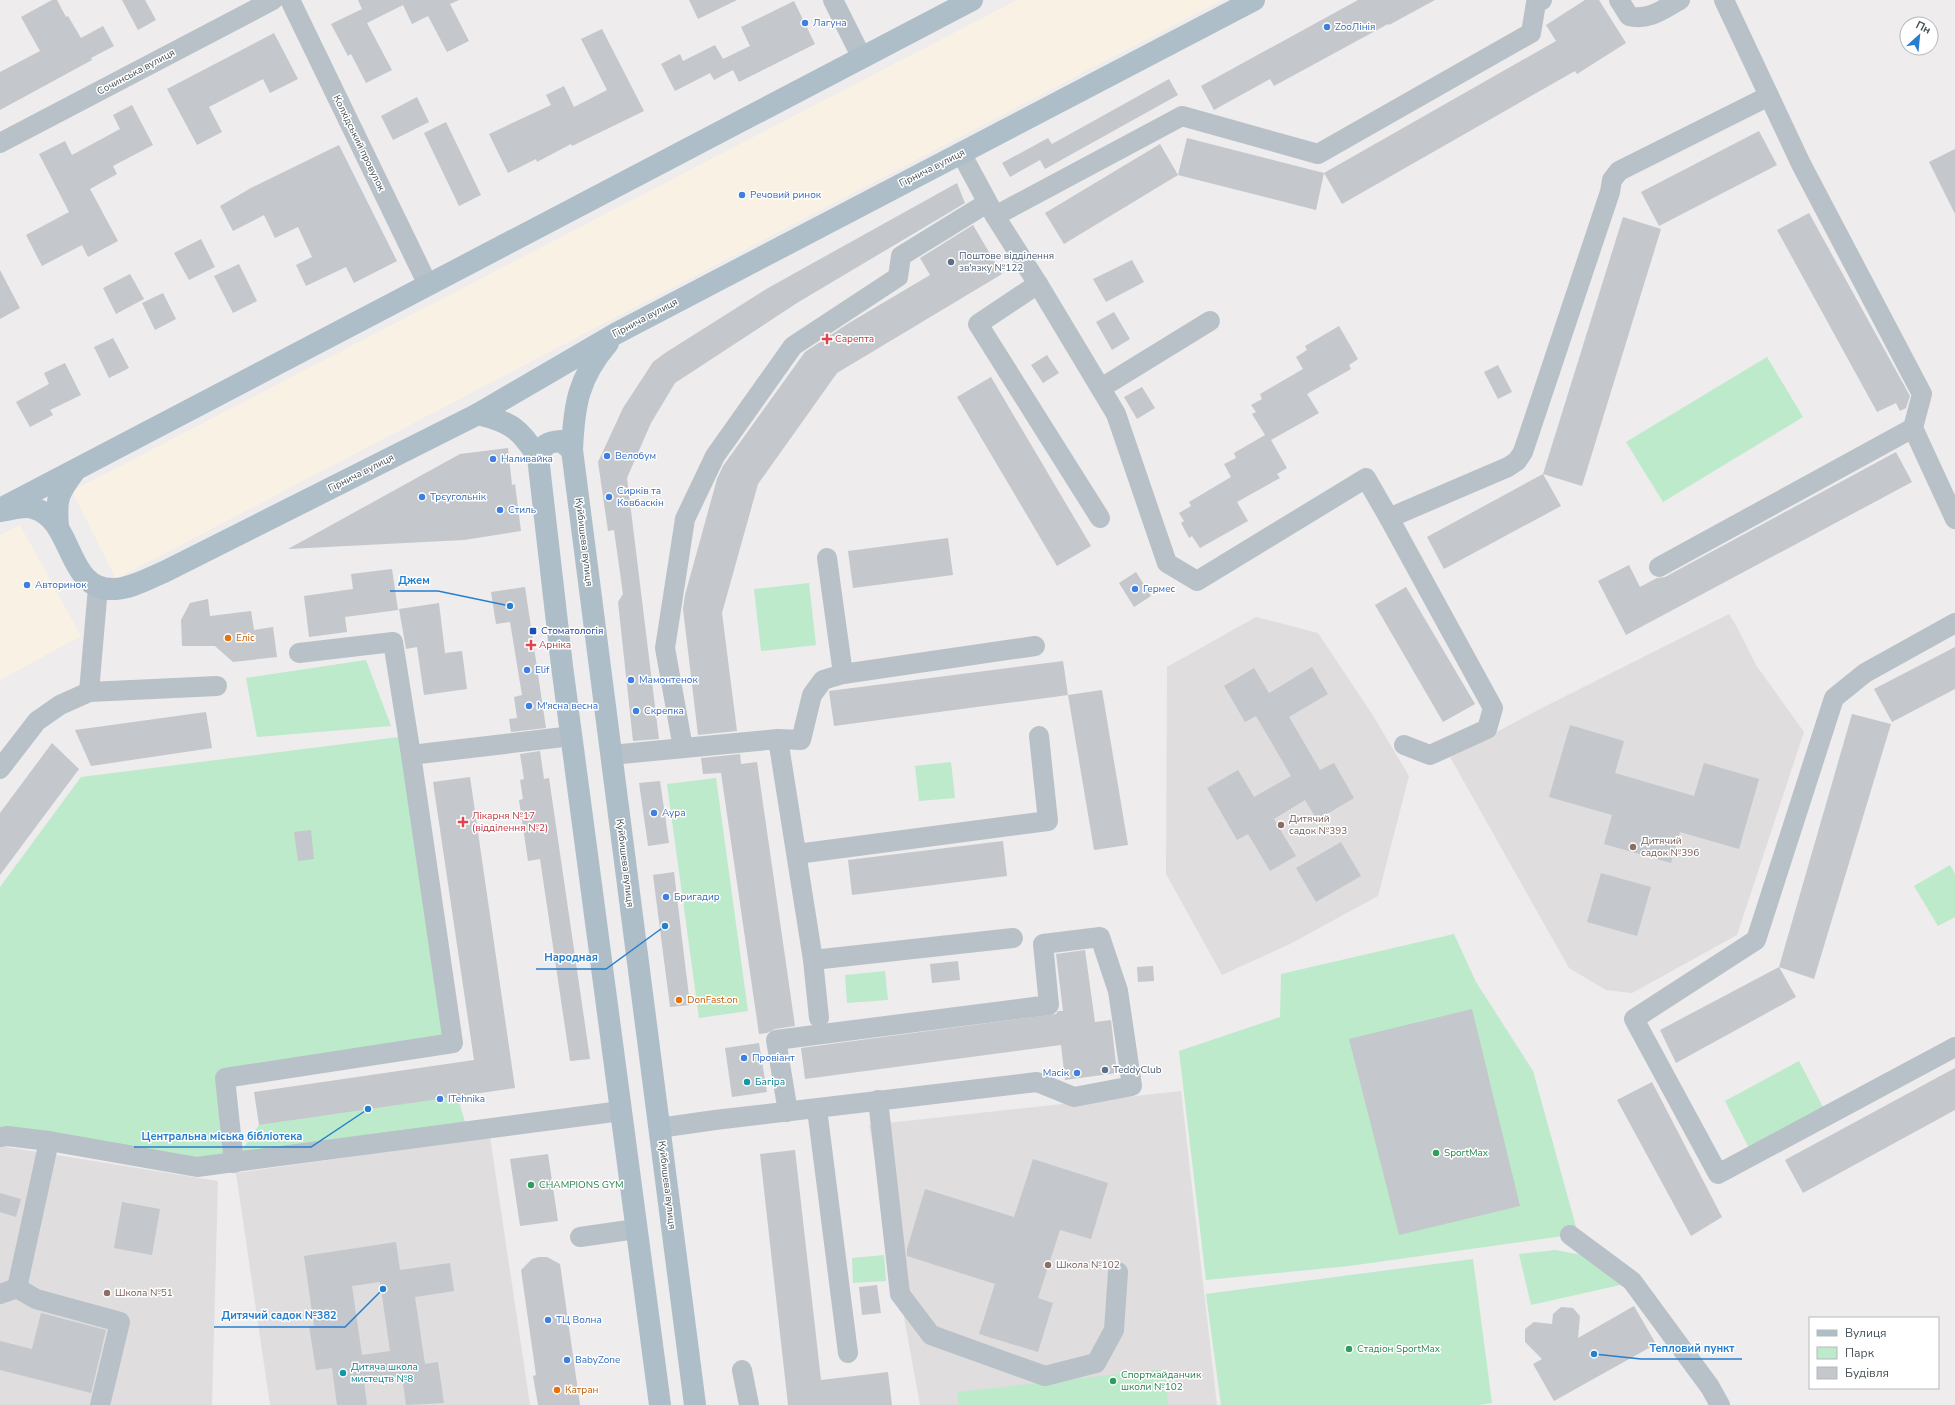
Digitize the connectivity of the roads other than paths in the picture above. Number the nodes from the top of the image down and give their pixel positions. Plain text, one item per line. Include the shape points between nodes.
1 (273, 0) edge
2 (290, 0) edge
3 (833, 0) edge
4 (972, 0) edge
5 (1254, 0) edge
6 (1542, 0) edge
7 (1619, 0) edge
8 (1680, 0) edge
9 (1724, 0) edge
10 (862, 58) junction
11 (1769, 96) junction
12 (0, 143) edge
13 (961, 153) junction
14 (991, 209) junction
15 (1038, 284) junction
16 (428, 285) junction
17 (1210, 322) dead end
18 (617, 333) junction
19 (1101, 388) junction
20 (478, 414) junction
21 (1913, 428) junction
22 (572, 450) junction
23 (538, 457) junction
24 (76, 469) junction
25 (0, 510) edge
26 (1100, 518) dead end
27 (1389, 518) junction
28 (1955, 519) edge
29 (58, 527) junction
30 (827, 558) dead end
31 (1659, 566) dead end
32 (98, 587) junction
33 (1955, 623) edge
34 (1035, 646) dead end
35 (299, 653) dead end
36 (843, 674) junction
37 (216, 686) dead end
38 (89, 692) junction
39 (572, 736) junction
40 (1039, 736) dead end
41 (778, 739) junction
42 (1404, 745) dead end
43 (683, 748) junction
44 (411, 755) junction
45 (611, 755) junction
46 (0, 769) edge
47 (797, 854) junction
48 (1013, 938) dead end
49 (813, 960) junction
50 (819, 1018) dead end
51 (1955, 1047) edge
52 (878, 1100) junction
53 (817, 1108) junction
54 (621, 1111) junction
55 (788, 1112) junction
56 (659, 1128) junction
57 (0, 1137) edge
58 (49, 1141) junction
59 (234, 1163) junction
60 (636, 1229) junction
61 (1570, 1235) dead end
62 (580, 1237) dead end
63 (1118, 1272) dead end
64 (8, 1291) edge
65 (848, 1353) dead end
66 (742, 1370) dead end
67 (100, 1405) edge
68 (660, 1405) edge
69 (695, 1405) edge
70 (749, 1405) edge
71 (1720, 1405) edge

1 - 12 street, Сочинська вулиця
2 - 16 street, Колхідський провулок
3 - 10 street
4 - 10 main road
5 - 13 main road, Гірнича вулиця
6 - 14 street via 1536,3 1531,33 1318,154 1182,116
7 - 8 street via 1629,16 1638,18 1646,18
9 - 11 street
10 - 16 main road
11 - 21 street via 1801,164 1922,394
11 - 27 street via 1619,171 1612,180 1523,452 1517,461 1508,467
13 - 14 street
13 - 18 main road, Гірнича вулиця
14 - 15 street
14 - 43 street via 901,256 898,277 793,346 715,456 685,519 665,648
15 - 19 street
15 - 26 street via 978,324
16 - 24 main road
17 - 19 street
18 - 20 main road, Гірнича вулиця
18 - 22 main road, Куйбишева вулиця via 594,359 579,391
19 - 27 street via 1116,414 1167,563 1197,581 1366,478
20 - 23 main road via 496,418 514,427
20 - 32 main road, Гірнича вулиця via 164,572 130,586 115,589
21 - 28 street
21 - 31 street
22 - 23 main road via 561,441 553,441 544,445
22 - 45 main road, Куйбишева вулиця
23 - 39 main road
24 - 25 main road
24 - 29 main road via 59,493 56,505
25 - 29 main road via 33,508 45,514
27 - 42 street via 1493,708 1487,729 1430,755
29 - 32 main road via 81,573
30 - 36 street
32 - 38 street
33 - 51 street via 1865,673 1834,698 1756,940 1634,1019 1718,1174
34 - 36 street
35 - 44 street via 392,642
36 - 41 street via 823,680 812,695 801,740
37 - 38 street
38 - 46 street via 60,705 37,721
39 - 44 street
39 - 54 main road
40 - 47 street via 1048,821
41 - 43 street
41 - 47 street
43 - 45 street
44 - 59 street via 454,1043 225,1078
45 - 56 main road, Куйбишева вулиця
47 - 49 street
48 - 49 street
49 - 50 street
52 - 53 street
52 - 55 street via 1037,1082 1074,1097 1132,1086 1118,991 1100,937 1043,944 1050,1005 776,1040
52 - 63 street via 900,1294 931,1335 1045,1376 1096,1363 1114,1330
53 - 55 street
53 - 65 street
54 - 59 street
54 - 60 main road
55 - 56 street
56 - 69 main road, Куйбишева вулиця
57 - 58 street
58 - 59 street via 198,1167
58 - 64 street
60 - 62 street
60 - 68 main road
61 - 71 street via 1632,1281 1710,1387
64 - 67 street via 120,1322
66 - 70 street

